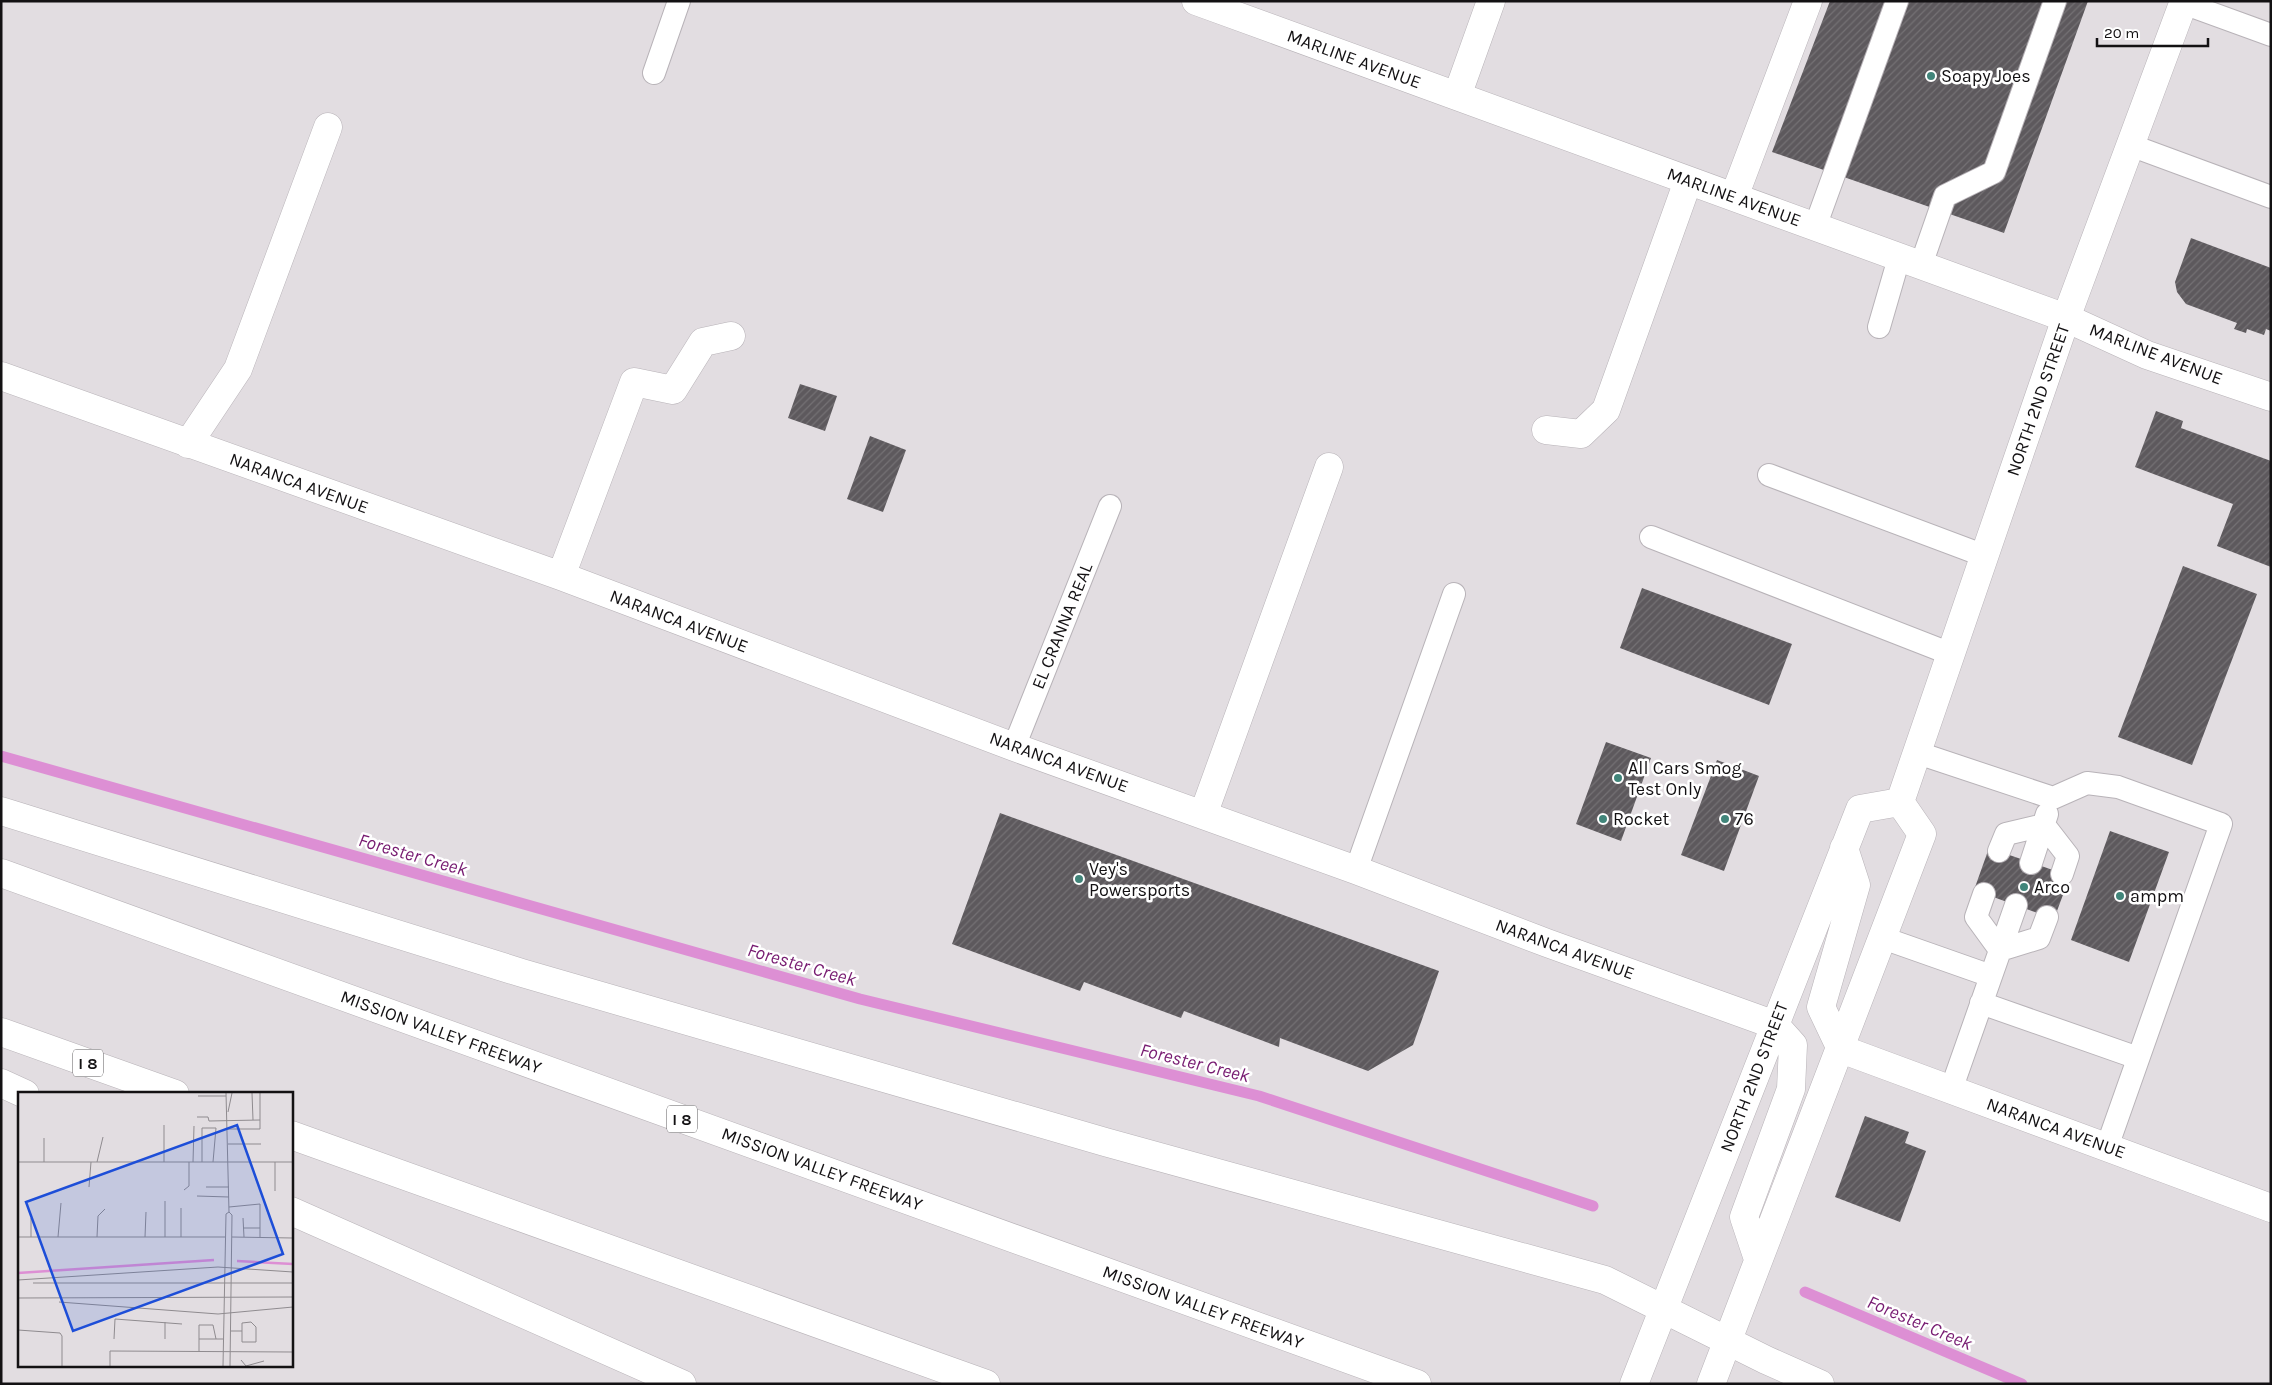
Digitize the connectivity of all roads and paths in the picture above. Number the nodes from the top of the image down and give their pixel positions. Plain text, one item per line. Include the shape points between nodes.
1 (679, 1) edge
2 (1196, 1) edge
3 (1491, 1) edge
4 (1808, 1) edge
5 (1897, 1) edge
6 (2055, 1) edge
7 (2183, 2) edge
8 (2271, 35) edge
9 (654, 73) dead end
10 (1458, 96) junction
11 (328, 127) dead end
12 (2130, 145) junction
13 (1688, 180) junction
14 (1734, 197) junction
15 (2271, 197) edge
16 (1815, 227) junction
17 (1910, 262) junction
18 (2066, 318) junction
19 (1878, 327) dead end
20 (731, 336) dead end
21 (1, 376) edge
22 (2271, 398) edge
23 (1546, 430) dead end
24 (188, 444) junction
25 (1329, 467) dead end
26 (1768, 475) dead end
27 (1110, 506) dead end
28 (1651, 537) dead end
29 (1985, 556) junction
30 (561, 576) junction
31 (1454, 594) dead end
32 (1951, 654) junction
33 (1014, 747) junction
34 (1918, 753) junction
35 (2053, 798) junction
36 (1900, 802) junction
37 (1, 811) edge
38 (1203, 815) junction
39 (2044, 825) junction
40 (1844, 848) junction
41 (1999, 851) dead end
42 (2030, 863) dead end
43 (1356, 870) junction
44 (1, 873) edge
45 (2062, 874) dead end
46 (1984, 894) dead end
47 (2016, 905) dead end
48 (2047, 917) dead end
49 (1883, 938) junction
50 (2000, 950) junction
51 (1990, 976) junction
52 (1981, 1003) junction
53 (1775, 1025) junction
54 (1, 1032) edge
55 (1841, 1049) junction
56 (2138, 1058) junction
57 (1, 1083) edge
58 (1951, 1090) junction
59 (21, 1092) edge
60 (169, 1092) edge
61 (292, 1135) edge
62 (2106, 1147) junction
63 (2271, 1208) edge
64 (292, 1211) edge
65 (1758, 1259) junction
66 (1663, 1309) junction
67 (1726, 1340) junction
68 (682, 1384) edge
69 (986, 1384) edge
70 (1417, 1384) edge
71 (1634, 1384) edge
72 (1710, 1384) edge
73 (1820, 1384) edge

1 - 9 lane
2 - 10 main road, MARLINE AVENUE
3 - 10 main road
4 - 14 main road
5 - 16 lane
6 - 17 lane via 1994,172 1945,196
7 - 8 lane
7 - 12 main road, NORTH 2ND STREET
10 - 13 main road, MARLINE AVENUE
11 - 24 main road via 238,369
12 - 15 lane
12 - 18 main road, NORTH 2ND STREET
13 - 14 main road, MARLINE AVENUE
13 - 23 main road via 1606,410 1581,434
14 - 16 main road, MARLINE AVENUE
16 - 17 main road, MARLINE AVENUE
17 - 18 main road, MARLINE AVENUE
17 - 19 lane
18 - 22 main road, MARLINE AVENUE via 2147,355
18 - 29 main road, NORTH 2ND STREET
20 - 30 main road via 703,342 673,390 634,382
21 - 24 main road, NARANCA AVENUE
24 - 30 main road, NARANCA AVENUE
25 - 38 main road
26 - 29 lane
27 - 33 lane, EL CRANNA REAL
28 - 32 lane
29 - 32 main road, NORTH 2ND STREET
30 - 33 main road, NARANCA AVENUE
31 - 43 lane
32 - 34 main road, NORTH 2ND STREET
33 - 38 main road, NARANCA AVENUE
34 - 35 lane
34 - 36 main road, NORTH 2ND STREET
35 - 39 lane
35 - 56 lane via 2087,783 2118,787 2221,824
36 - 40 main road, NORTH 2ND STREET via 1860,809
36 - 49 main road via 1922,834
37 - 66 main road via 522,973 1124,1148 1605,1280
38 - 43 main road, NARANCA AVENUE
39 - 41 lane via 2006,834
39 - 42 lane
39 - 45 lane via 2068,856
40 - 53 main road, NORTH 2ND STREET
40 - 55 main road via 1856,885 1821,1007
43 - 53 main road, NARANCA AVENUE
44 - 70 main road, MISSION VALLEY FREEWAY / I 8
46 - 50 lane via 1976,916
47 - 50 lane
48 - 50 lane via 2039,938
49 - 51 lane
49 - 55 main road
50 - 51 lane
51 - 52 lane
52 - 56 lane
52 - 58 lane
53 - 65 main road via 1793,1045 1794,1070 1791,1089 1744,1217
53 - 66 main road, NORTH 2ND STREET
54 - 60 main road, I 8
55 - 58 main road, NARANCA AVENUE
55 - 65 main road
56 - 62 lane
57 - 59 main road
58 - 62 main road, NARANCA AVENUE
61 - 69 main road
62 - 63 main road, NARANCA AVENUE
64 - 68 main road
65 - 67 main road
66 - 67 main road
66 - 71 main road, NORTH 2ND STREET
67 - 72 main road
67 - 73 main road

